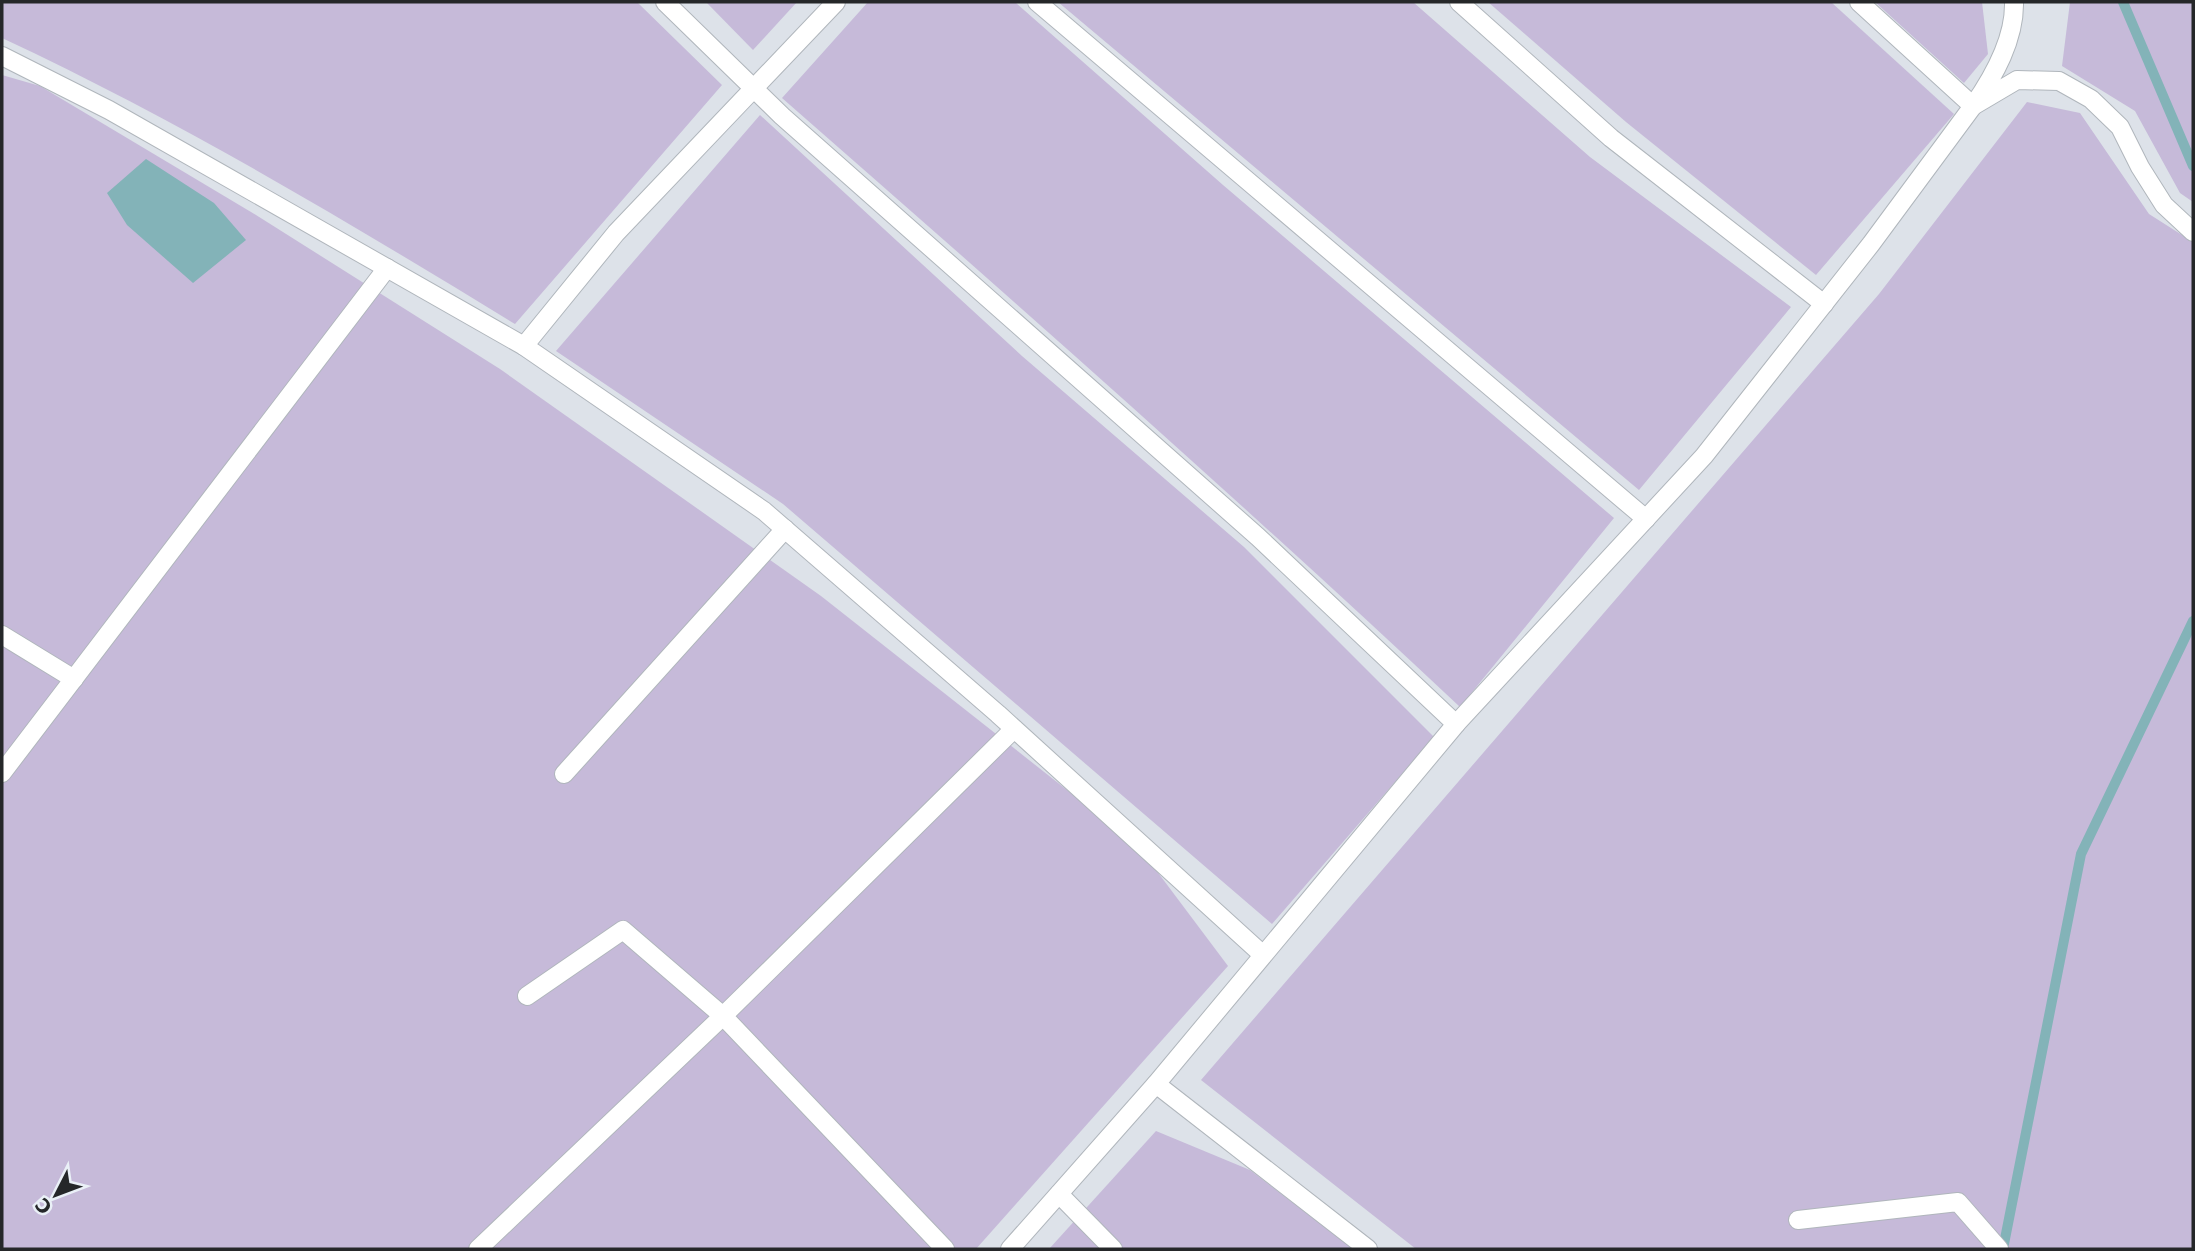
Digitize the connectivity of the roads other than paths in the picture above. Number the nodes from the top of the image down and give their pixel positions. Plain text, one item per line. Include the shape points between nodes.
1 (664, 2) edge
2 (836, 2) edge
3 (1037, 2) edge
4 (1459, 2) edge
5 (1859, 2) edge
6 (2014, 2) edge
7 (2, 56) edge
8 (755, 90) junction
9 (1973, 106) junction
10 (2193, 232) edge
11 (387, 268) junction
12 (1824, 304) junction
13 (524, 346) junction
14 (1646, 519) junction
15 (785, 529) junction
16 (2, 635) edge
17 (74, 679) junction
18 (1457, 724) junction
19 (1014, 729) junction
20 (2, 773) edge
21 (564, 774) dead end
22 (1263, 955) junction
23 (527, 996) dead end
24 (723, 1016) junction
25 (1156, 1083) junction
26 (1059, 1194) junction
27 (1798, 1220) dead end
28 (478, 1249) edge
29 (944, 1249) edge
30 (1010, 1249) edge
31 (1113, 1249) edge
32 (1368, 1249) edge
33 (1999, 1249) edge

1 - 8 lane
2 - 8 lane
3 - 14 lane
4 - 12 lane via 1611,138
5 - 9 lane
6 - 9 lane via 2014,20 1992,79
7 - 11 lane via 109,110
8 - 13 lane via 616,233
8 - 18 lane via 1258,537
9 - 10 lane via 2017,80 2059,81 2091,99 2120,127 2164,205
9 - 12 lane
11 - 13 lane
11 - 17 lane
12 - 14 lane via 1704,456
13 - 15 lane
14 - 18 lane
15 - 19 lane
15 - 21 lane
16 - 17 lane
17 - 20 lane
18 - 22 lane
19 - 22 lane
19 - 24 lane
22 - 25 lane
23 - 24 lane via 622,930
24 - 28 lane
24 - 29 lane
25 - 26 lane
25 - 32 lane
26 - 30 lane
26 - 31 lane
27 - 33 lane via 1958,1202

